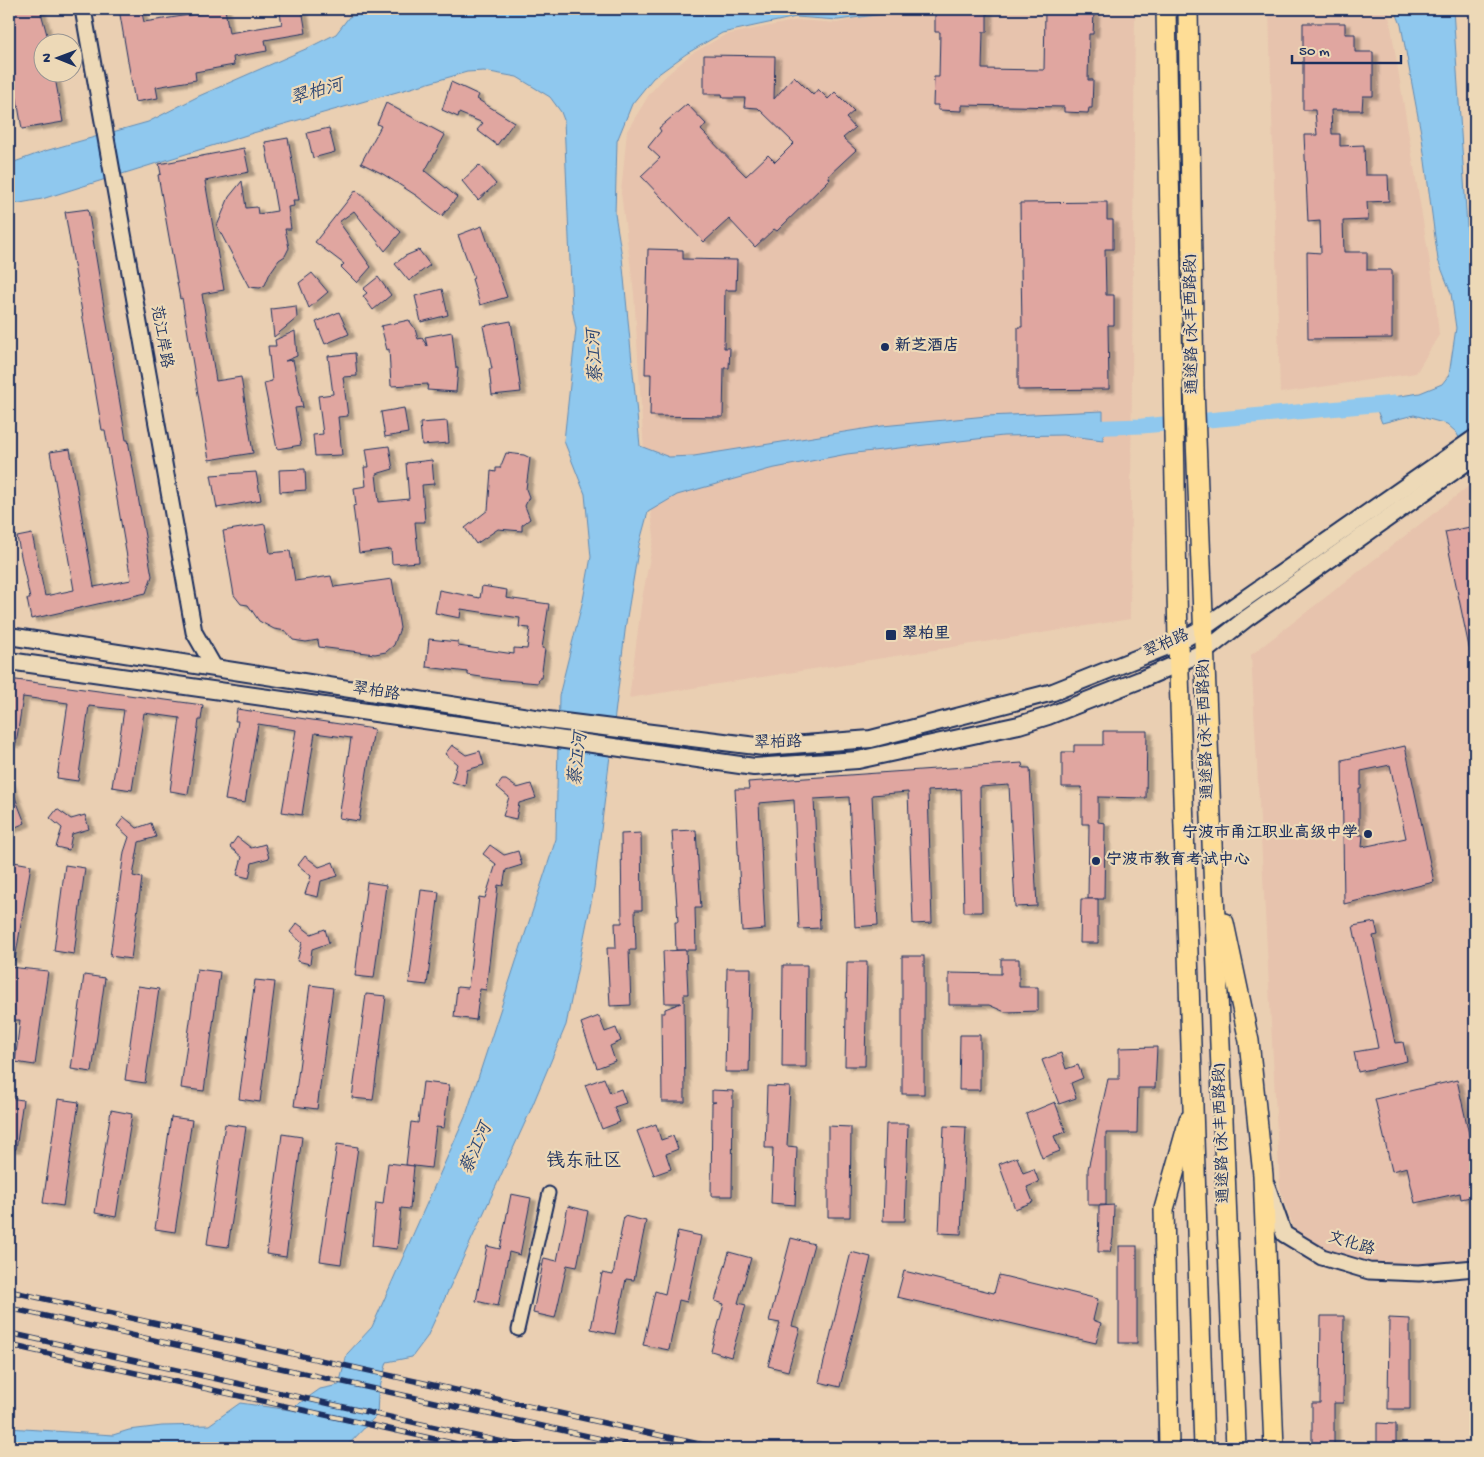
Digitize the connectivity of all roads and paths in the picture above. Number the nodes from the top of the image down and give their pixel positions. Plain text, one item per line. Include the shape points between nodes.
1 (83, 9) edge
2 (1166, 9) edge
3 (1188, 9) edge
4 (1475, 438) edge
5 (1475, 456) edge
6 (1449, 466) junction
7 (1203, 628) junction
8 (9, 636) edge
9 (1178, 642) junction
10 (1204, 652) junction
11 (9, 661) edge
12 (1179, 663) junction
13 (214, 667) junction
14 (547, 728) junction
15 (1213, 873) junction
16 (1194, 1102) junction
17 (1263, 1175) junction
18 (549, 1193) dead end
19 (1475, 1268) edge
20 (518, 1330) dead end
21 (1168, 1448) edge
22 (1204, 1448) edge
23 (1236, 1448) edge
24 (1274, 1448) edge

1 - 13 street, 范江岸路 via 194,632
2 - 9 main road, 通途路 (永丰西路段)
3 - 7 main road, 通途路 (永丰西路段) via 1194,388
4 - 6 main road, 翠柏路
5 - 6 main road
6 - 7 main road, 翠柏路
6 - 10 main road, 翠柏路
7 - 9 main road, 翠柏路
7 - 10 main road, 通途路 (永丰西路段)
8 - 13 main road, 翠柏路
9 - 12 main road, 通途路 (永丰西路段)
9 - 14 main road, 翠柏路 via 1053,692 871,739 764,747 633,731
10 - 12 main road, 翠柏路
10 - 15 main road, 通途路 (永丰西路段)
11 - 14 main road, 翠柏路
12 - 14 main road, 翠柏路 via 1019,725 858,760 754,767 630,748
12 - 16 main road, 通途路 (永丰西路段)
13 - 14 main road, 翠柏路
15 - 17 main road via 1249,1041
15 - 23 main road, 通途路 (永丰西路段)
16 - 21 main road via 1164,1209
16 - 22 main road, 通途路 (永丰西路段)
17 - 19 street, 文化路 via 1284,1234 1322,1257 1369,1271 1419,1273
17 - 24 main road
18 - 20 street

